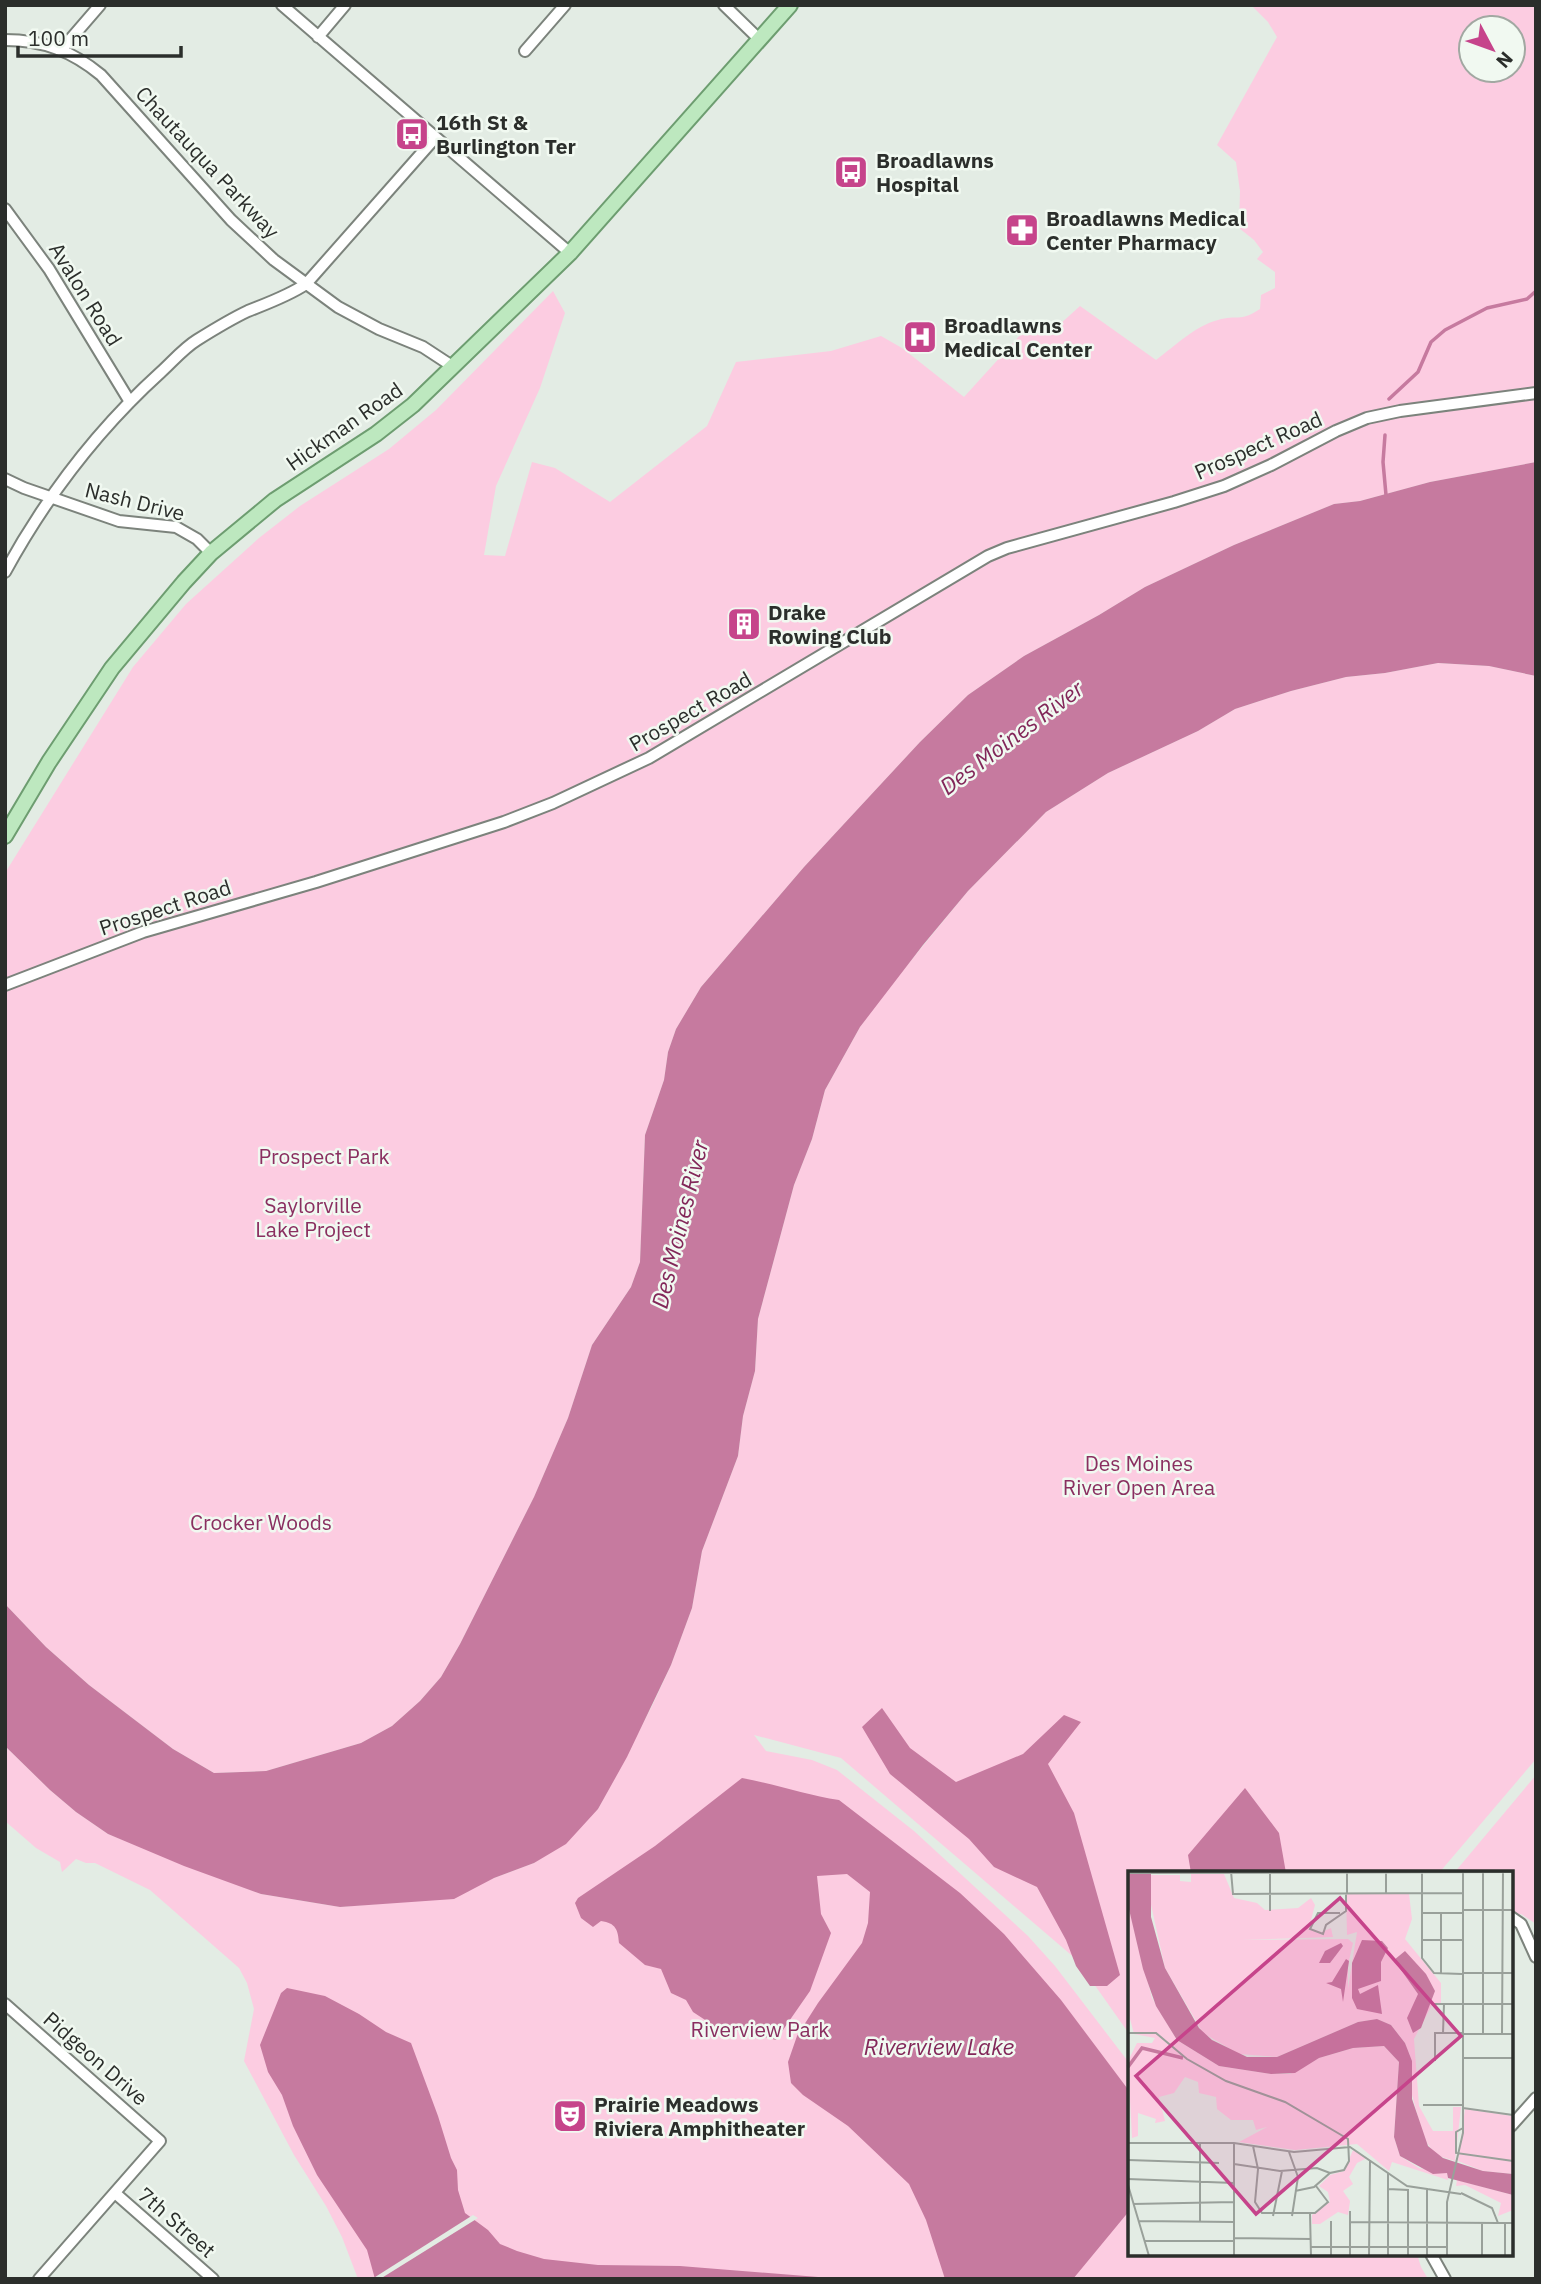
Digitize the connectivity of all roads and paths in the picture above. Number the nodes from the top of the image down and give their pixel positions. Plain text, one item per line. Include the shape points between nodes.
1 (100, 5) edge
2 (282, 5) edge
3 (345, 5) edge
4 (565, 5) edge
5 (724, 5) edge
6 (790, 5) edge
7 (318, 37) junction
8 (5, 40) edge
9 (760, 40) junction
10 (62, 49) junction
11 (525, 51) dead end
12 (435, 138) junction
13 (5, 209) edge
14 (570, 253) junction
15 (306, 284) junction
16 (452, 366) junction
17 (1536, 393) edge
18 (130, 402) junction
19 (5, 479) edge
20 (50, 498) junction
21 (211, 553) junction
22 (5, 572) edge
23 (5, 836) edge
24 (5, 985) edge
25 (1513, 1918) edge
26 (1536, 1957) edge
27 (5, 2004) edge
28 (1536, 2098) edge
29 (1513, 2124) edge
30 (115, 2193) junction
31 (1432, 2256) edge
32 (39, 2279) edge
33 (213, 2279) edge
34 (1445, 2279) edge

1 - 10 street
2 - 7 street
3 - 7 street
4 - 11 street
5 - 9 street
6 - 9 main road, Hickman Road
7 - 12 street
8 - 10 street, Chautauqua Parkway
9 - 14 main road, Hickman Road
10 - 15 street, Chautauqua Parkway via 101,75 231,220
12 - 14 street
12 - 15 street
13 - 18 street, Avalon Road via 50,269
14 - 16 main road, Hickman Road
15 - 16 street, Chautauqua Parkway via 338,307 423,347
15 - 18 street via 195,341
16 - 21 main road, Hickman Road via 376,434 275,500
17 - 24 street, Prospect Road via 1367,418 1224,486 1007,548 649,758 553,803 329,878 144,932
18 - 20 street
19 - 20 street, Nash Drive
20 - 21 street, Nash Drive via 119,521 176,527
20 - 22 street
21 - 23 main road, Hickman Road via 112,668
25 - 26 street via 1521,1924
27 - 30 street, Pidgeon Drive via 160,2141
28 - 29 street
30 - 32 street
30 - 33 street, 7th Street
31 - 34 street

